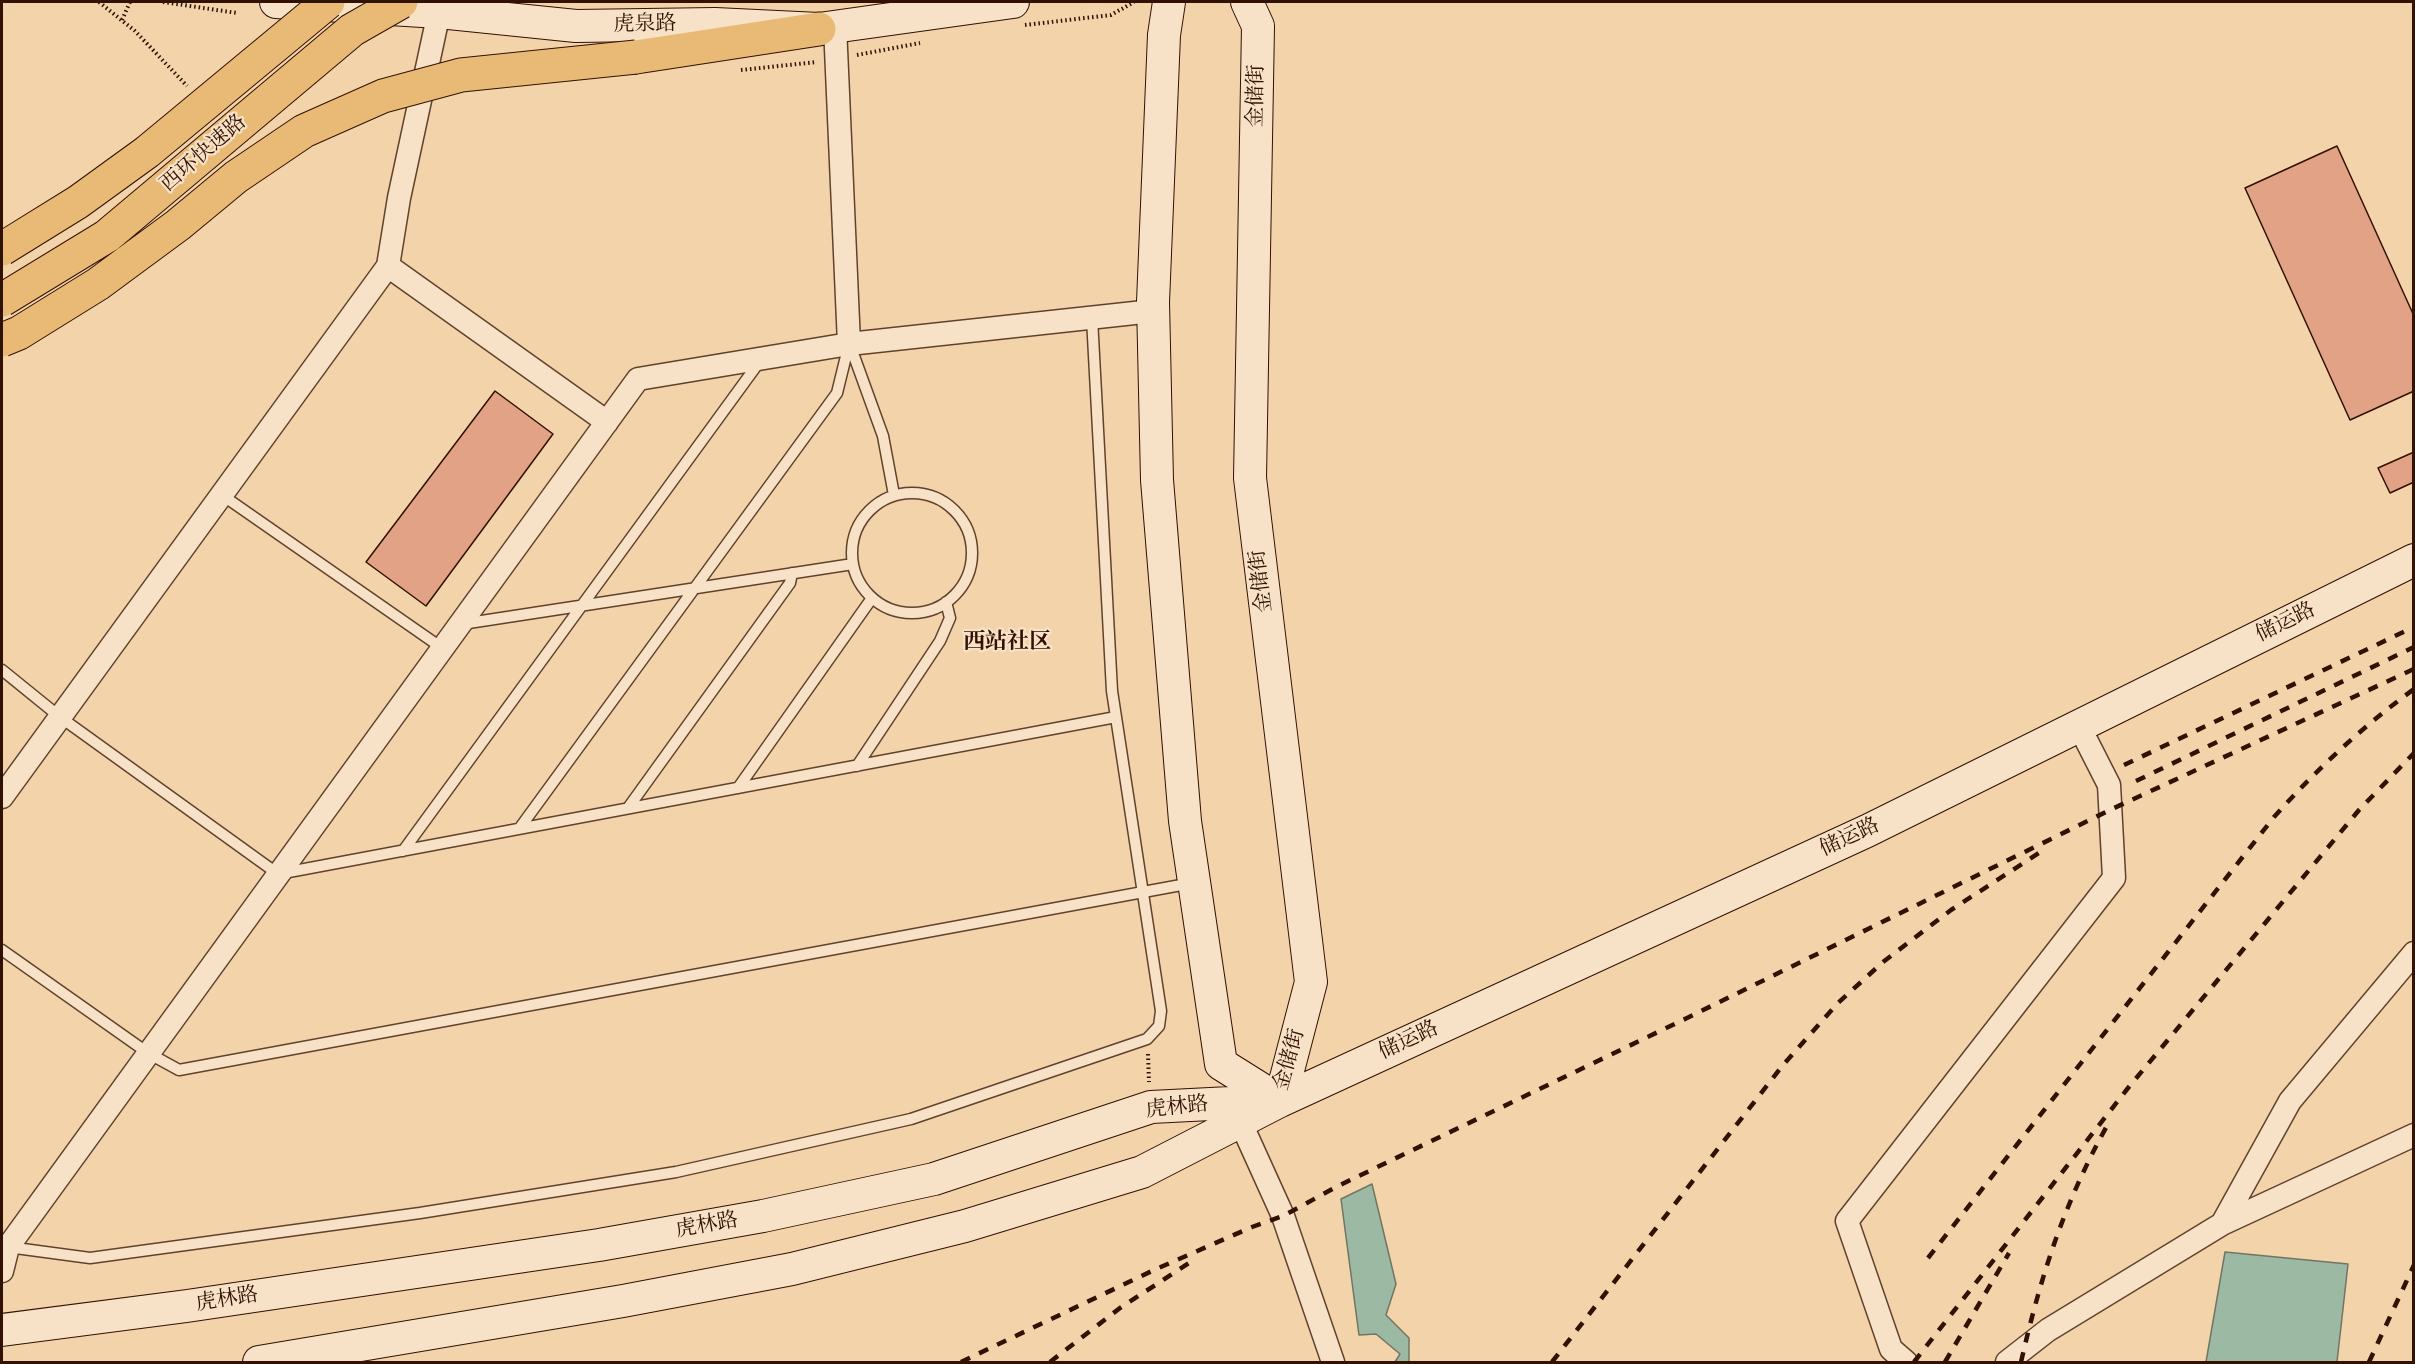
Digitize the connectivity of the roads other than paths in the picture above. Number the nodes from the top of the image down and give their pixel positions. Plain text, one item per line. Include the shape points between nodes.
1 (276, 2) edge
2 (328, 2) edge
3 (401, 2) edge
4 (1013, 2) edge
5 (1169, 2) edge
6 (1247, 2) edge
7 (439, 12) junction
8 (827, 27) junction
9 (2, 249) edge
10 (388, 266) junction
11 (2, 300) edge
12 (1153, 311) junction
13 (1092, 318) junction
14 (2, 340) edge
15 (849, 344) junction
16 (762, 359) junction
17 (607, 422) junction
18 (222, 495) junction
19 (894, 495) junction
20 (2414, 560) edge
21 (853, 564) junction
22 (792, 573) junction
23 (694, 588) junction
24 (872, 598) junction
25 (946, 602) junction
26 (582, 605) junction
27 (459, 625) junction
28 (442, 648) junction
29 (2, 670) edge
30 (60, 717) junction
31 (1116, 717) junction
32 (2079, 726) junction
33 (857, 766) junction
34 (738, 788) junction
35 (2, 797) edge
36 (628, 808) junction
37 (519, 829) junction
38 (403, 850) junction
39 (278, 874) junction
40 (1194, 882) junction
41 (1142, 892) junction
42 (2, 950) edge
43 (2414, 953) edge
44 (148, 1053) junction
45 (1280, 1101) junction
46 (1240, 1121) junction
47 (2414, 1135) edge
48 (2222, 1224) junction
49 (8, 1247) junction
50 (2, 1271) edge
51 (2, 1330) edge
52 (259, 1362) edge
53 (1333, 1362) edge
54 (1906, 1362) edge
55 (2007, 1362) edge

1 - 7 street, 虎泉路
2 - 9 highway, 西环快速路, bridge via 147,152 78,202
3 - 11 highway, 西环快速路, bridge via 352,30 107,236
4 - 8 street, 虎泉路
5 - 12 street, 金储街 via 1164,35
6 - 45 street, 金储街 via 1258,26 1250,478 1311,982
7 - 8 street, 虎泉路 via 576,26
7 - 10 street
8 - 14 highway, bridge via 636,57 461,75 383,96 304,131 236,177 98,284
8 - 15 street
10 - 17 street
10 - 18 street
12 - 13 street
12 - 40 street, 金储街 via 1157,480 1185,821
13 - 15 street
13 - 31 lane
15 - 16 street
15 - 19 lane via 883,436
15 - 23 lane via 837,393
16 - 17 street via 638,379
16 - 26 lane
17 - 27 street
18 - 28 lane
18 - 30 street
19 - 21 lane via 876,504 862,519 854,538
19 - 25 lane via 914,492 934,496 964,522 971,540 972,560 967,579
20 - 32 street, 储运路
21 - 22 lane
21 - 24 lane via 856,577
22 - 23 lane
22 - 36 lane via 790,583
23 - 26 lane
23 - 37 lane
24 - 25 lane via 901,613 921,613
24 - 34 lane
25 - 33 lane via 950,618 940,641
26 - 27 lane
26 - 38 lane
27 - 28 street
28 - 39 street
29 - 30 lane
30 - 35 street
30 - 39 lane
31 - 33 lane
31 - 41 lane
32 - 45 street, 储运路 via 1867,831
32 - 54 street via 2109,785 2114,878 1847,1221 1891,1349
33 - 34 lane
34 - 36 lane
36 - 37 lane
37 - 38 lane
38 - 39 lane
39 - 44 street
40 - 41 lane
40 - 45 street, 金储街 via 1221,1064
41 - 44 lane via 179,1070
41 - 49 lane via 1161,1011 1159,1026 1147,1039 911,1119 676,1172 420,1213 90,1258
42 - 44 lane
43 - 48 street via 2290,1101
44 - 49 street
45 - 46 street, 虎林路
45 - 51 street, 虎林路 via 1151,1107 934,1179 763,1216 600,1245
46 - 52 street, 虎林路 via 1142,1172 965,1226 792,1269
46 - 53 street via 1283,1216
47 - 48 street
48 - 55 street via 2048,1330
49 - 50 street

